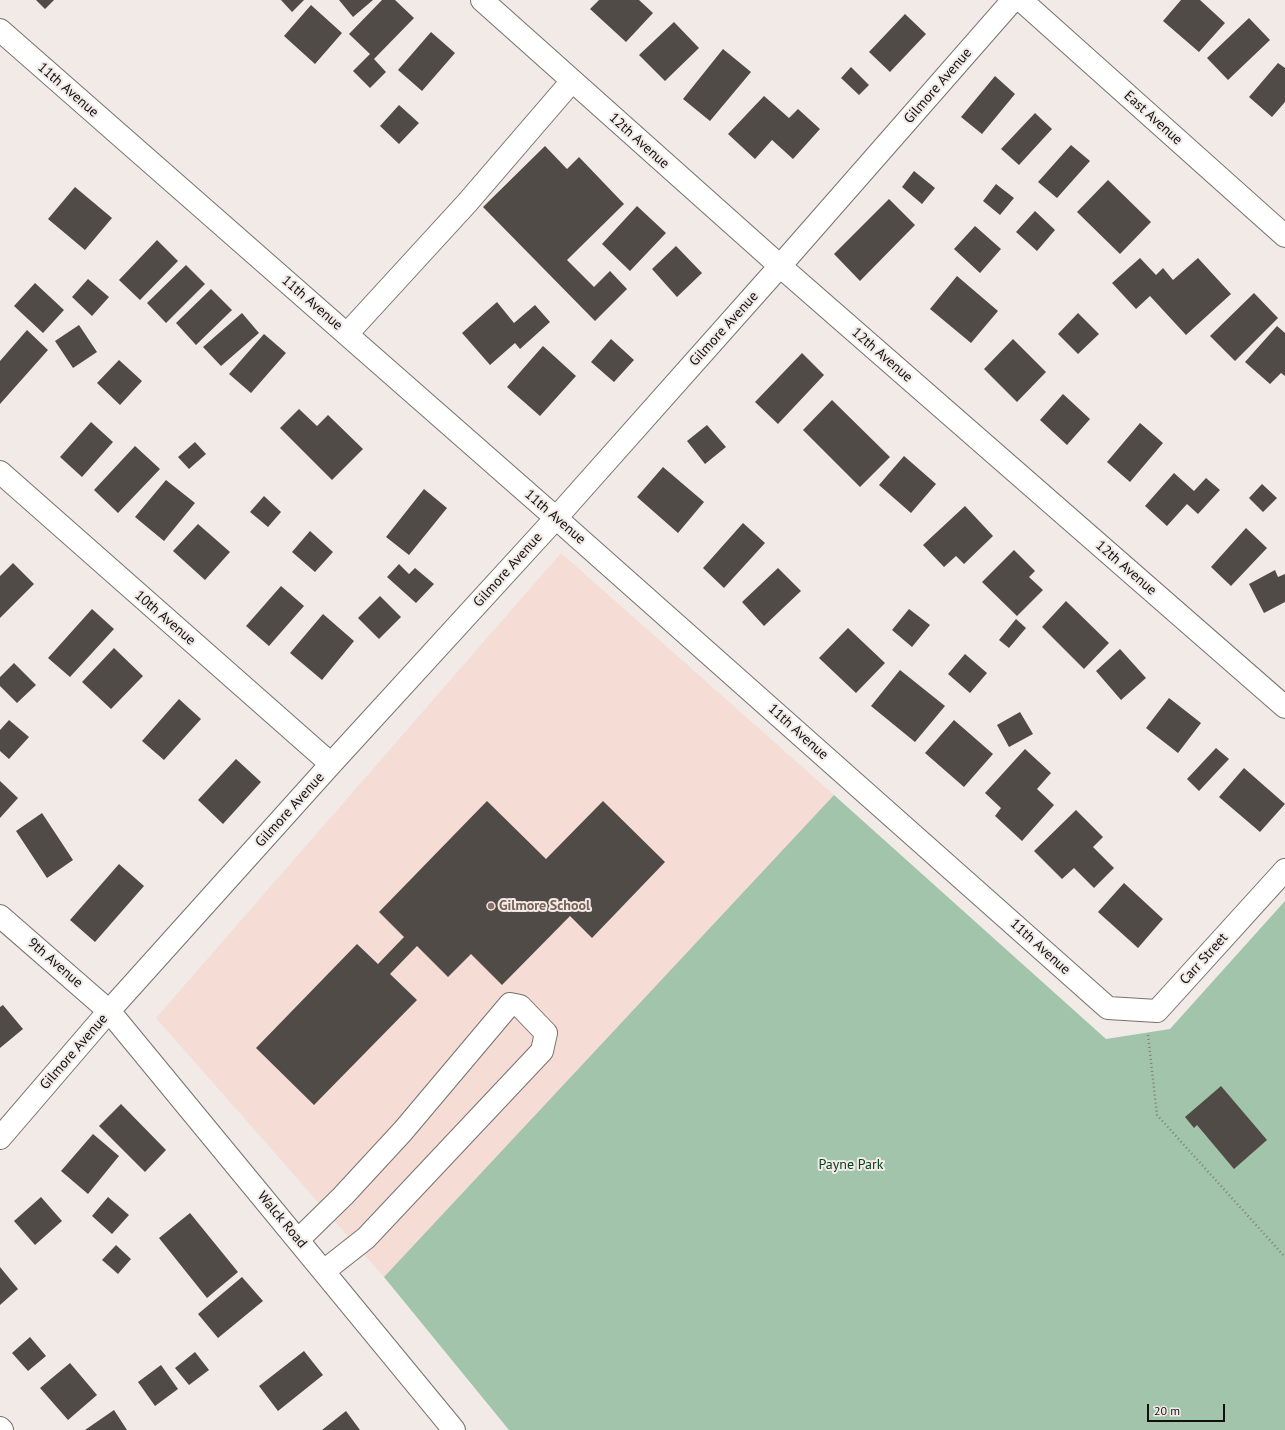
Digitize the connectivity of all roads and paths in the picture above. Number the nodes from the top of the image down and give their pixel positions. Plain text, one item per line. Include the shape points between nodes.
1 (482, 0) edge
2 (1013, 0) edge
3 (1021, 0) edge
4 (0, 30) edge
5 (572, 81) junction
6 (1285, 236) edge
7 (780, 266) junction
8 (347, 334) junction
9 (0, 472) edge
10 (556, 518) junction
11 (1285, 707) edge
12 (331, 764) junction
13 (1285, 870) edge
14 (0, 916) edge
15 (1108, 1008) joint
16 (1145, 1010) junction
17 (109, 1011) junction
18 (0, 1138) edge
19 (298, 1240) junction
20 (1285, 1257) edge
21 (324, 1271) junction
22 (454, 1430) edge

1 - 5 street, 12th Avenue
2 - 7 street, Gilmore Avenue
3 - 6 street, East Avenue
4 - 8 street, 11th Avenue
5 - 7 street, 12th Avenue
5 - 8 street via 467,203
7 - 10 street, Gilmore Avenue
7 - 11 street, 12th Avenue
8 - 10 street, 11th Avenue
9 - 12 street, 10th Avenue
10 - 12 street, Gilmore Avenue
10 - 15 street, 11th Avenue
12 - 17 street, Gilmore Avenue
13 - 16 street, Carr Street via 1157,1011
14 - 17 street, 9th Avenue
15 - 16 street, Carr Street
16 - 20 path via 1156,1115
17 - 18 street, Gilmore Avenue
17 - 19 street, Walck Road
19 - 21 street, Walck Road
19 - 21 street via 404,1131 510,1004 520,1006 546,1033 542,1051 366,1238
21 - 22 street, Walck Road

